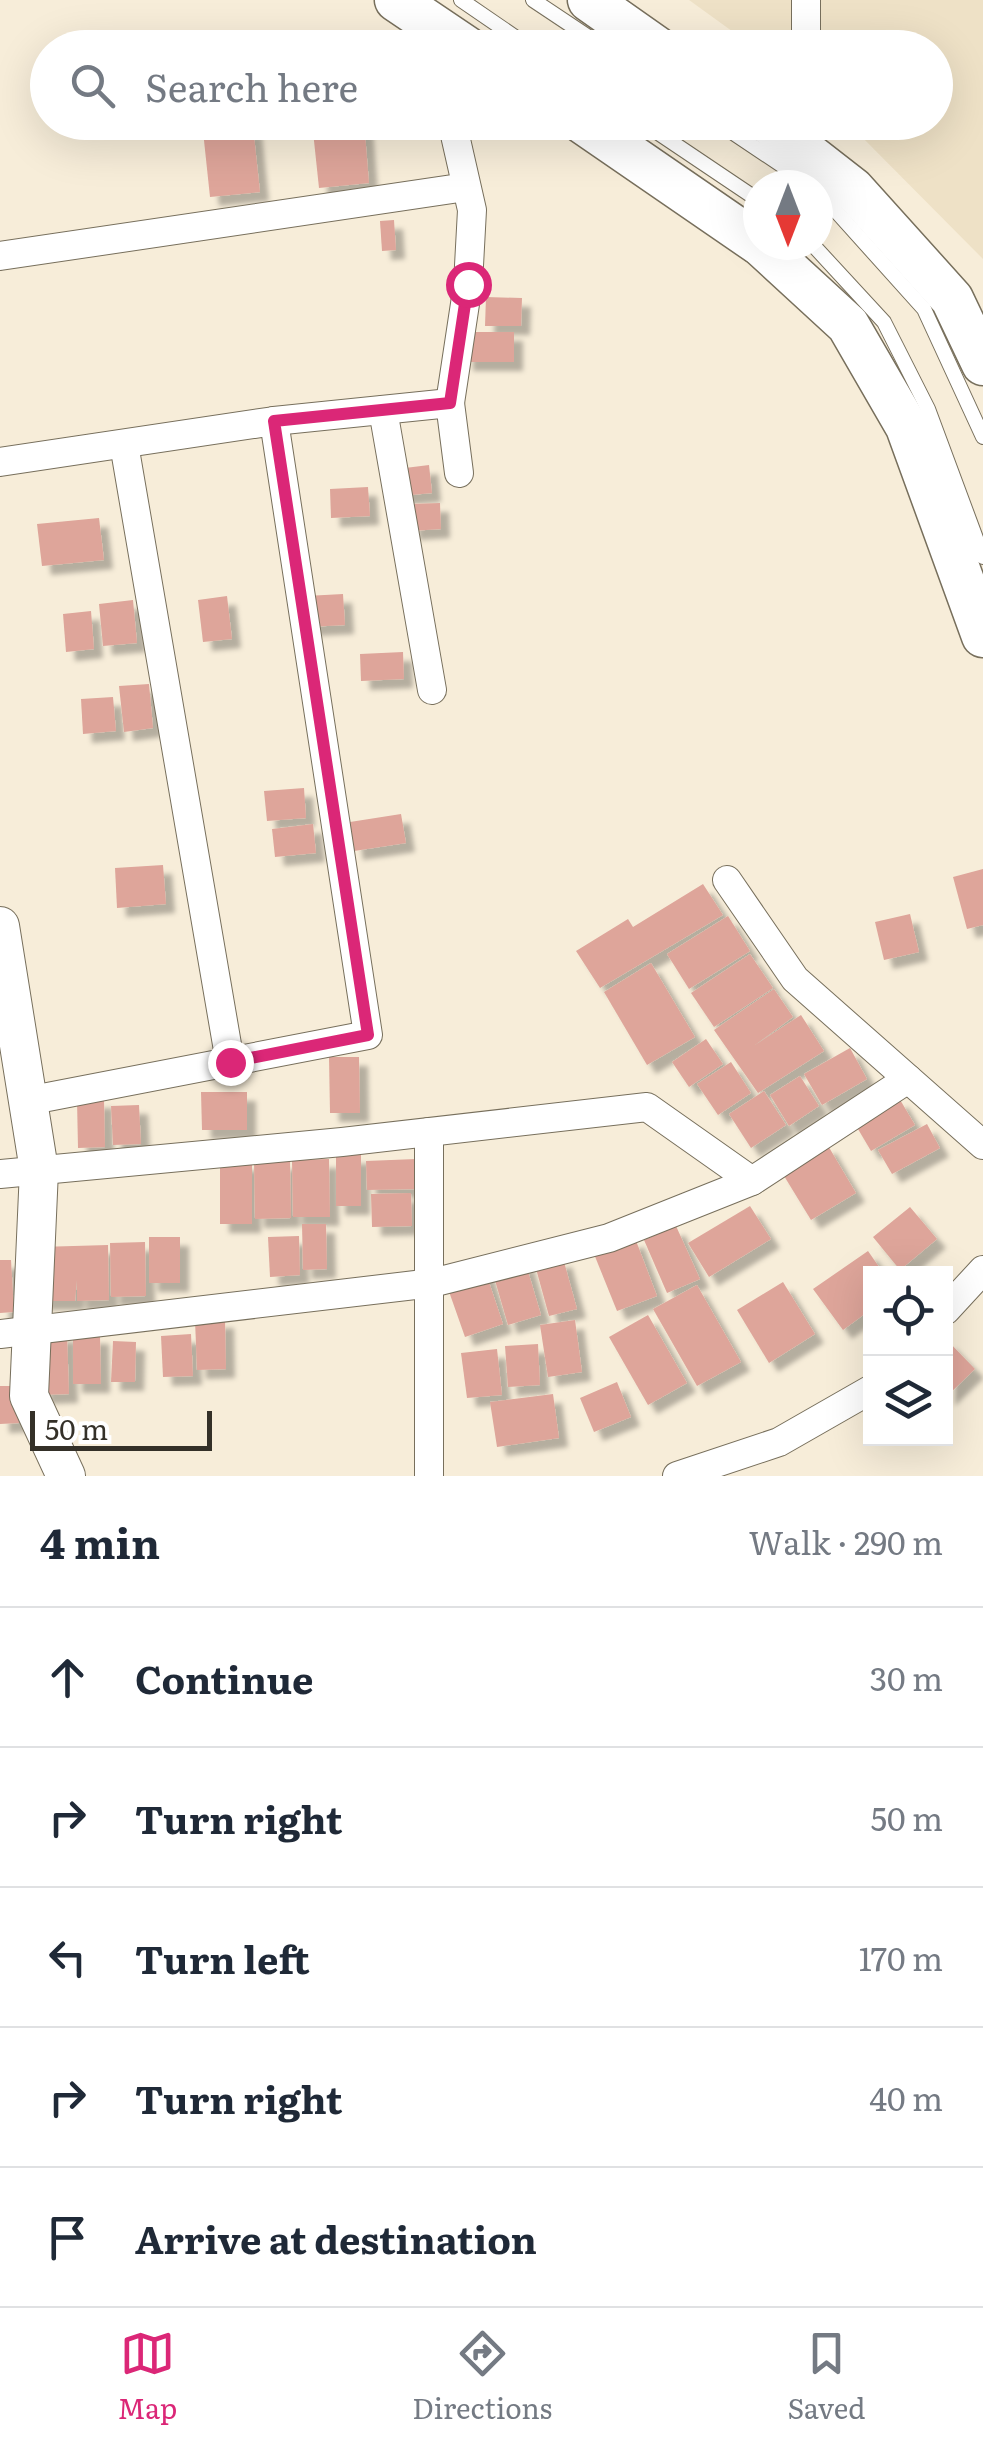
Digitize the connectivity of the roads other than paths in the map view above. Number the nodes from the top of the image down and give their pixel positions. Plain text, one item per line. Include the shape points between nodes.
1 (396, 0) edge
2 (534, 0) edge
3 (588, 0) edge
4 (806, 0) edge
5 (443, 24) edge
6 (578, 30) edge
7 (631, 30) edge
8 (806, 30) edge
9 (456, 140) edge
10 (608, 140) edge
11 (669, 140) edge
12 (772, 140) edge
13 (808, 152) edge
14 (466, 187) junction
15 (743, 190) edge
16 (833, 209) edge
17 (743, 233) edge
18 (0, 256) edge
19 (777, 260) edge
20 (826, 260) edge
21 (983, 364) edge
22 (450, 403) junction
23 (383, 410) junction
24 (274, 421) junction
25 (983, 437) edge
26 (124, 444) junction
27 (0, 462) edge
28 (459, 473) dead end
29 (983, 557) edge
30 (983, 636) edge
31 (432, 690) dead end
32 (727, 880) dead end
33 (0, 926) edge
34 (230, 1062) junction
35 (908, 1079) junction
36 (26, 1102) junction
37 (428, 1132) junction
38 (983, 1144) edge
39 (40, 1170) junction
40 (0, 1174) edge
41 (752, 1181) junction
42 (983, 1270) edge
43 (432, 1284) junction
44 (953, 1302) edge
45 (16, 1333) edge
46 (863, 1394) edge
47 (66, 1476) edge
48 (429, 1476) edge
49 (678, 1476) edge

1 - 5 main road
2 - 6 lane
3 - 7 main road
4 - 8 street
9 - 14 street
10 - 17 main road
11 - 15 lane
12 - 13 lane
13 - 21 main road via 853,189 952,299
14 - 18 street
14 - 22 street via 472,210 468,284
16 - 25 lane via 924,309
19 - 30 main road via 848,325 897,410
20 - 29 lane via 884,322 928,409
22 - 23 street
22 - 28 street
23 - 24 street
23 - 31 street
24 - 26 street
24 - 34 street via 368,1035
26 - 27 street
26 - 34 street
32 - 35 street via 795,979
33 - 36 street
34 - 36 street
35 - 38 street
35 - 41 street
36 - 39 street
37 - 39 street
37 - 41 street via 647,1107
37 - 43 street
39 - 40 street
39 - 45 street
41 - 43 street via 609,1238
42 - 44 street
43 - 45 street
43 - 48 street
45 - 47 street via 29,1396
46 - 49 street via 779,1442

